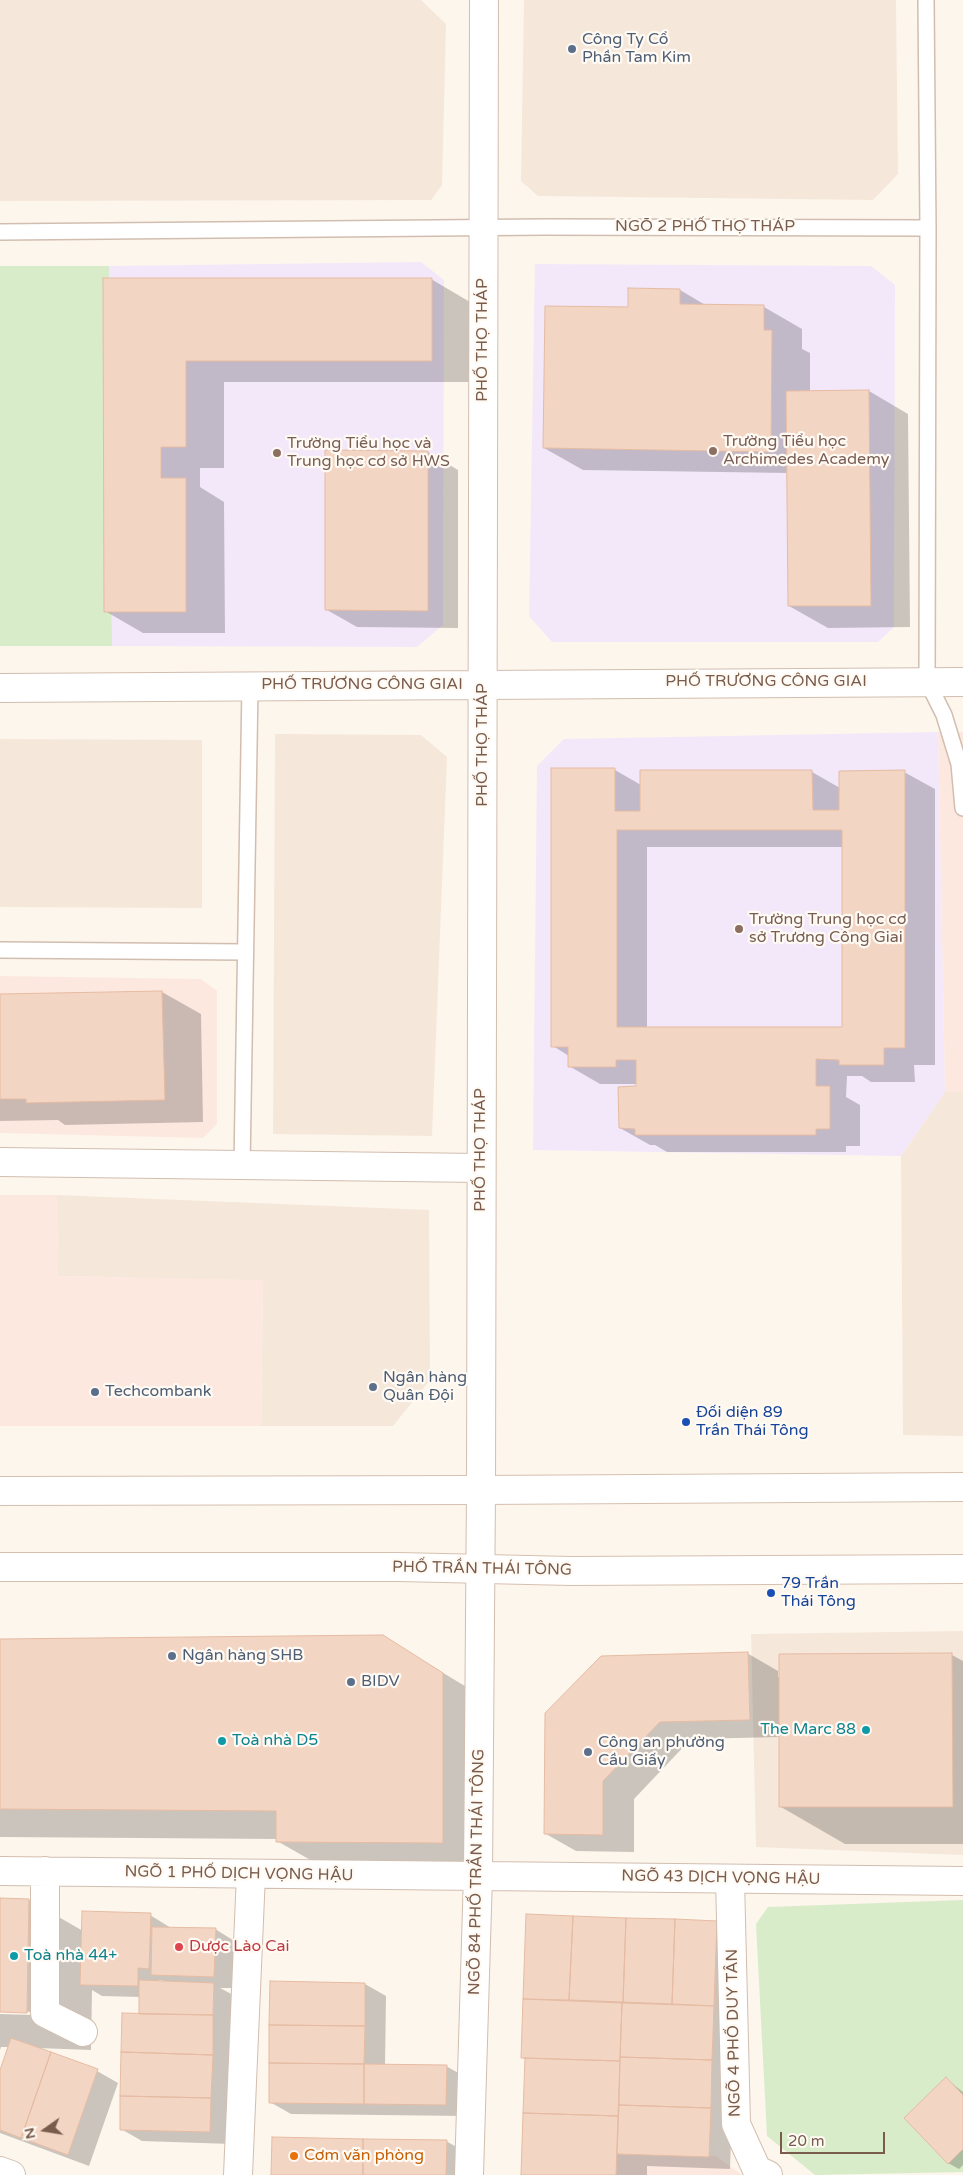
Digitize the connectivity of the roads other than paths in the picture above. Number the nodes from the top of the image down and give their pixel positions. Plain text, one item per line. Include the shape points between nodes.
1 (484, 0) edge
2 (926, 0) edge
3 (928, 228) junction
4 (482, 229) junction
5 (0, 232) edge
6 (927, 681) junction
7 (963, 682) edge
8 (483, 685) junction
9 (250, 686) junction
10 (0, 688) edge
11 (963, 808) edge
12 (0, 950) edge
13 (245, 952) junction
14 (0, 1162) edge
15 (242, 1166) junction
16 (481, 1168) junction
17 (963, 1486) edge
18 (481, 1490) junction
19 (0, 1491) edge
20 (0, 1567) edge
21 (480, 1569) junction
22 (963, 1569) edge
23 (0, 1871) edge
24 (44, 1871) junction
25 (251, 1874) junction
26 (478, 1875) junction
27 (730, 1879) junction
28 (963, 1881) edge
29 (83, 2032) dead end
30 (0, 2171) edge
31 (11, 2175) edge
32 (238, 2175) edge
33 (469, 2175) edge
34 (768, 2175) edge

1 - 4 street, PHỐ THỌ THÁP
2 - 3 lane
3 - 4 lane, NGÕ 2 PHỐ THỌ THÁP
3 - 6 lane
4 - 5 lane, NGÕ 2 PHỐ THỌ THÁP
4 - 8 street, PHỐ THỌ THÁP
6 - 7 street, PHỐ TRƯƠNG CÔNG GIAI
6 - 8 street, PHỐ TRƯƠNG CÔNG GIAI
6 - 11 lane via 944,715 959,764
8 - 9 street, PHỐ TRƯƠNG CÔNG GIAI
8 - 16 street, PHỐ THỌ THÁP
9 - 10 street, PHỐ TRƯƠNG CÔNG GIAI
9 - 13 lane
12 - 13 lane
13 - 15 lane
14 - 15 street
15 - 16 street
16 - 18 street, PHỐ THỌ THÁP
17 - 18 street
18 - 19 street
18 - 21 street, PHỐ THỌ THÁP
20 - 21 street, PHỐ TRẦN THÁI TÔNG
21 - 22 street, PHỐ TRẦN THÁI TÔNG
21 - 26 street, NGÕ 84 PHỐ TRẦN THÁI TÔNG
23 - 24 street, NGÕ 1 PHỐ DỊCH VỌNG HẬU
24 - 25 street, NGÕ 1 PHỐ DỊCH VỌNG HẬU
24 - 29 street via 45,2013
25 - 26 street, NGÕ 1 PHỐ DỊCH VỌNG HẬU
25 - 32 street
26 - 27 street, NGÕ 43 DỊCH VỌNG HẬU
26 - 33 street, NGÕ 84 PHỐ TRẦN THÁI TÔNG
27 - 28 street, NGÕ 43 DỊCH VỌNG HẬU
27 - 34 street, NGÕ 4 PHỐ DUY TÂN via 736,2124 757,2170
30 - 31 street

